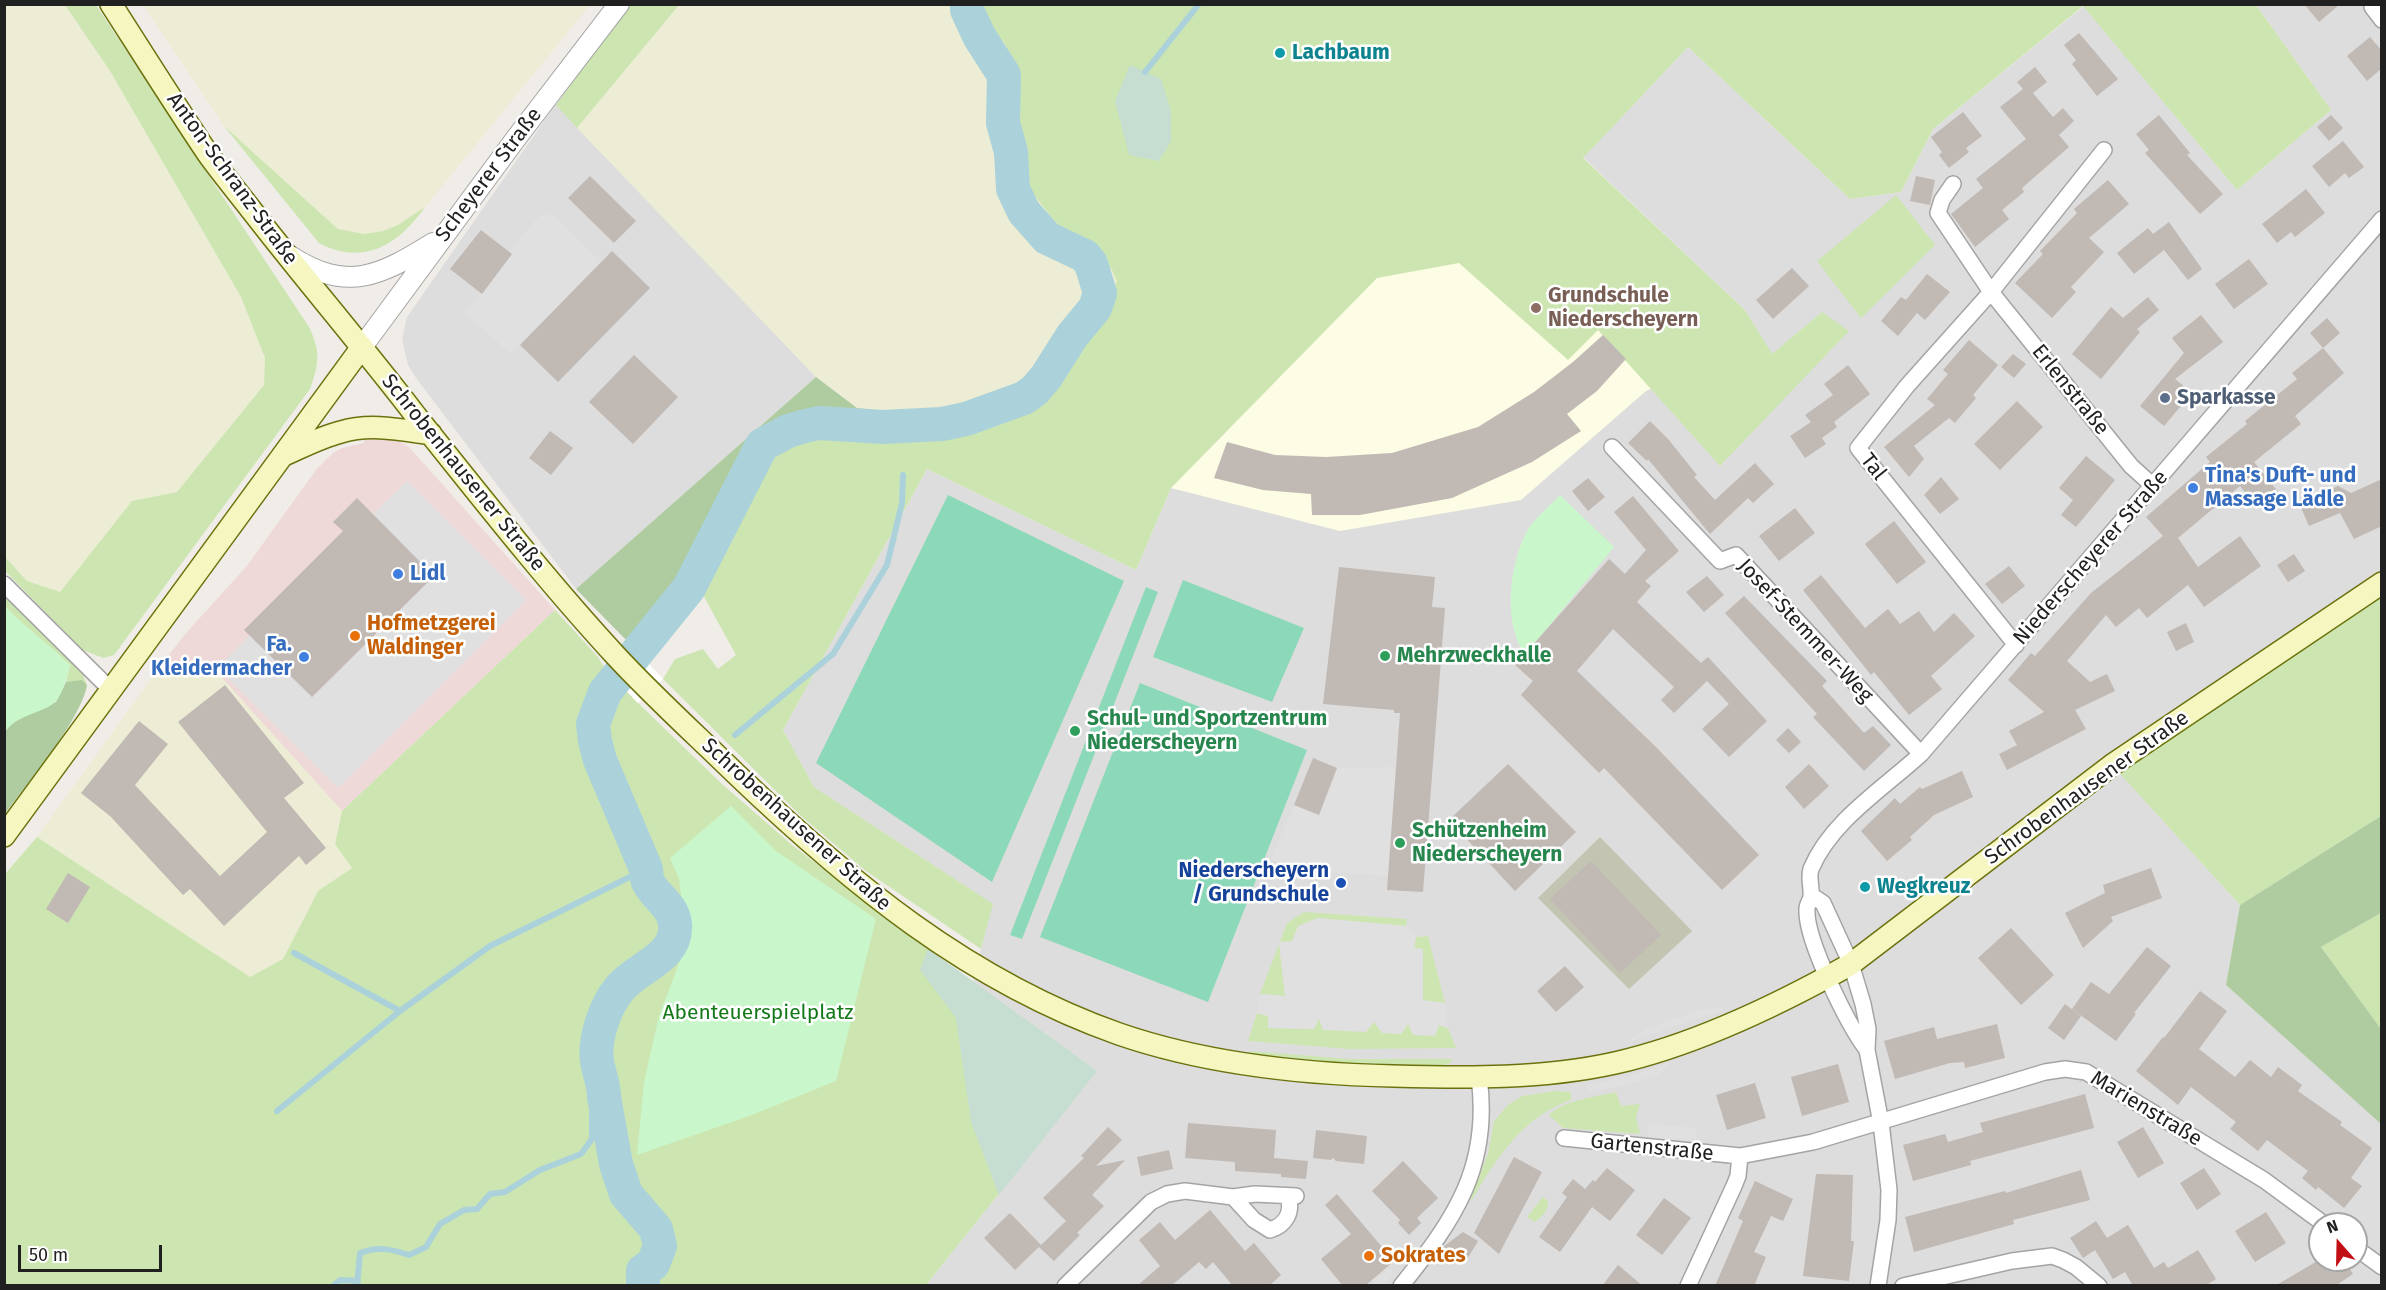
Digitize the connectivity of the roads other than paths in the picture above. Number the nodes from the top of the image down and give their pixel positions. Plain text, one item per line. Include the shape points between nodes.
1 (111, 4) edge
2 (619, 4) edge
3 (2372, 7) dead end
4 (2382, 20) edge
5 (2104, 150) dead end
6 (1953, 184) dead end
7 (2382, 219) edge
8 (443, 237) junction
9 (285, 253) junction
10 (1990, 292) junction
11 (362, 347) junction
12 (430, 434) junction
13 (1612, 447) dead end
14 (284, 455) junction
15 (2152, 485) junction
16 (2382, 584) edge
17 (4, 585) edge
18 (2016, 645) junction
19 (110, 689) junction
20 (1921, 754) junction
21 (4, 836) edge
22 (1811, 895) junction
23 (1851, 964) junction
24 (1828, 977) junction
25 (1867, 1050) junction
26 (1479, 1077) junction
27 (1881, 1123) junction
28 (1564, 1138) dead end
29 (1740, 1156) junction
30 (1233, 1197) junction
31 (2308, 1212) edge
32 (2368, 1257) edge
33 (2381, 1266) edge
34 (1065, 1286) edge
35 (1401, 1286) edge
36 (1688, 1286) edge
37 (1878, 1286) edge
38 (1903, 1286) edge
39 (2099, 1286) edge

1 - 9 main road, Anton-Schranz-Straße via 210,157
2 - 8 street, Scheyerer Straße
3 - 4 street
5 - 10 street, Tal
6 - 10 street via 1938,213
7 - 15 street, Niederscheyerer Straße
8 - 9 street via 384,271 352,277 321,273
8 - 11 street, Scheyerer Straße
9 - 11 main road, Anton-Schranz-Straße
10 - 15 street, Erlenstraße via 2131,466
10 - 18 street, Tal via 1906,386 1858,448
11 - 12 main road, Schrobenhausener Straße
11 - 14 main road
12 - 14 main road via 354,429
12 - 26 main road, Schrobenhausener Straße via 544,575 650,691 855,883 960,957 1026,994 1152,1044 1311,1074
13 - 20 street, Josef-Stemmer-Weg via 1720,561 1736,555
14 - 19 main road
15 - 18 street, Niederscheyerer Straße
16 - 23 main road, Schrobenhausener Straße via 2112,765
17 - 19 street
18 - 20 street, Niederscheyerer Straße
19 - 21 main road
20 - 22 street, Niederscheyerer Straße via 1861,806 1824,847 1811,869
22 - 23 street via 1823,903
22 - 24 street, Niederscheyerer Straße via 1807,908 1810,927
23 - 24 main road, Schrobenhausener Straße
23 - 25 street via 1868,1029
24 - 25 street, Niederscheyerer Straße via 1854,1034
24 - 26 main road, Schrobenhausener Straße via 1715,1030 1615,1063
25 - 27 street
26 - 35 street via 1480,1130 1470,1180 1446,1226
27 - 29 street, Gartenstraße via 1813,1142
27 - 31 street, Marienstraße via 2045,1072 2086,1072 2264,1180
27 - 37 street via 1889,1190
28 - 29 street, Gartenstraße
29 - 36 street, Gartenstraße via 1738,1176
30 - 30 street via 1256,1194 1292,1196 1287,1217 1279,1227 1270,1230 1254,1220
30 - 34 street via 1185,1191 1151,1202
32 - 33 street
38 - 39 street via 2052,1256 2070,1263

